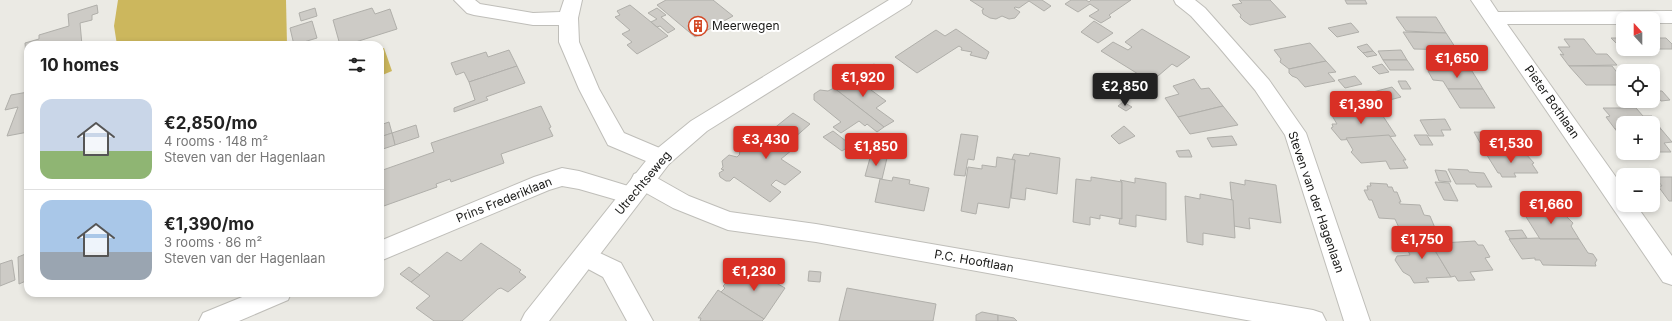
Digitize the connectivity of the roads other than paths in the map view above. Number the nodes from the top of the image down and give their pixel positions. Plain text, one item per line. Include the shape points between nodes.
1 (463, 0) edge
2 (903, 0) edge
3 (1183, 0) edge
4 (1480, 0) edge
5 (570, 9) edge
6 (1672, 17) edge
7 (1494, 18) junction
8 (661, 158) junction
9 (637, 188) junction
10 (1616, 195) edge
11 (1628, 212) edge
12 (384, 249) edge
13 (585, 256) junction
14 (1672, 275) edge
15 (269, 297) edge
16 (212, 321) edge
17 (534, 321) edge
18 (640, 321) edge
19 (1313, 321) edge
20 (1357, 321) edge

1 - 5 street via 474,9 533,18
2 - 8 street, Utrechtseweg via 699,126
3 - 20 street, Steven van der Hagenlaan via 1225,41 1262,85 1295,132
4 - 7 street, Pieter Bothlaan
5 - 8 street via 569,42 589,89 616,139
6 - 7 street
7 - 10 street, Pieter Bothlaan
8 - 9 street, Utrechtseweg
9 - 12 street, Prins Frederiklaan via 562,177
9 - 13 street, Utrechtseweg
9 - 19 street, P.C. Hooftlaan via 681,202 728,222 816,233
11 - 14 street, Pieter Bothlaan
13 - 17 street, Utrechtseweg
13 - 18 street via 612,270
15 - 16 street

